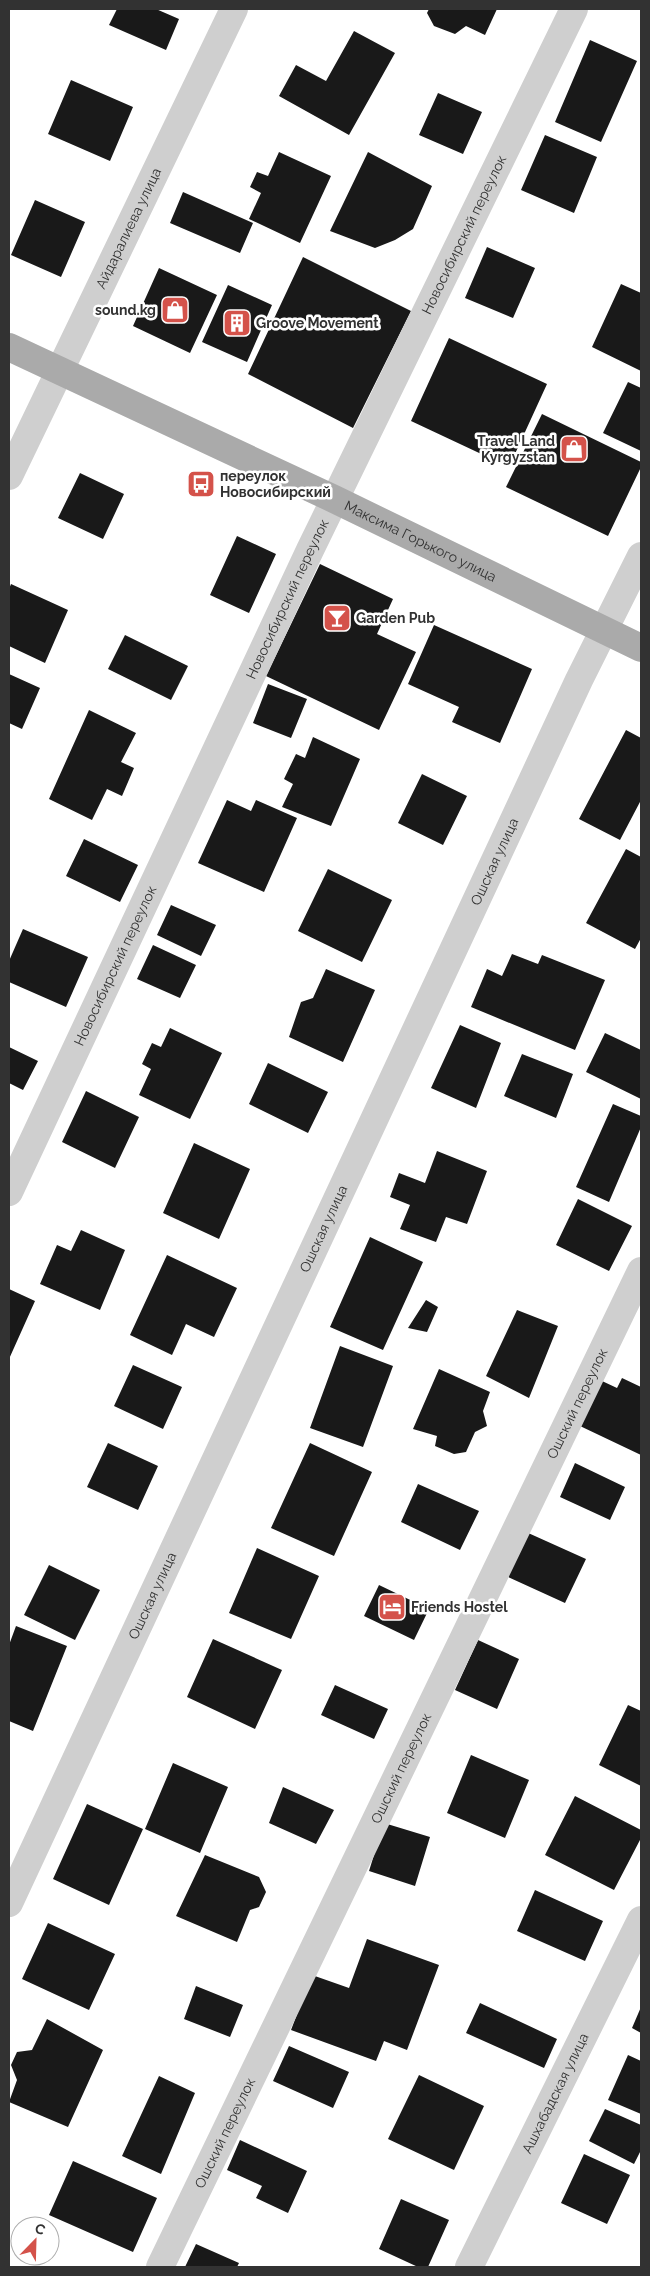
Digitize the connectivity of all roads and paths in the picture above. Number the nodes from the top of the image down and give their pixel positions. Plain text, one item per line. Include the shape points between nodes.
1 (234, 9) edge
2 (574, 9) edge
3 (9, 347) edge
4 (58, 371) junction
5 (9, 476) edge
6 (334, 499) junction
7 (641, 556) edge
8 (604, 630) junction
9 (641, 648) edge
10 (9, 1192) edge
11 (641, 1270) edge
12 (9, 1903) edge
13 (641, 1920) edge
14 (160, 2267) edge
15 (469, 2267) edge

1 - 4 street, Айдаралиева улица
2 - 6 street, Новосибирский переулок
3 - 4 main road, Максима Горького улица
4 - 5 street, Айдаралиева улица
4 - 6 main road, Максима Горького улица
6 - 8 main road, Максима Горького улица
6 - 10 street, Новосибирский переулок
7 - 8 street, Ошская улица
8 - 9 main road, Максима Горького улица
8 - 12 street, Ошская улица
11 - 14 street, Ошский переулок
13 - 15 street, Ашхабадская улица

